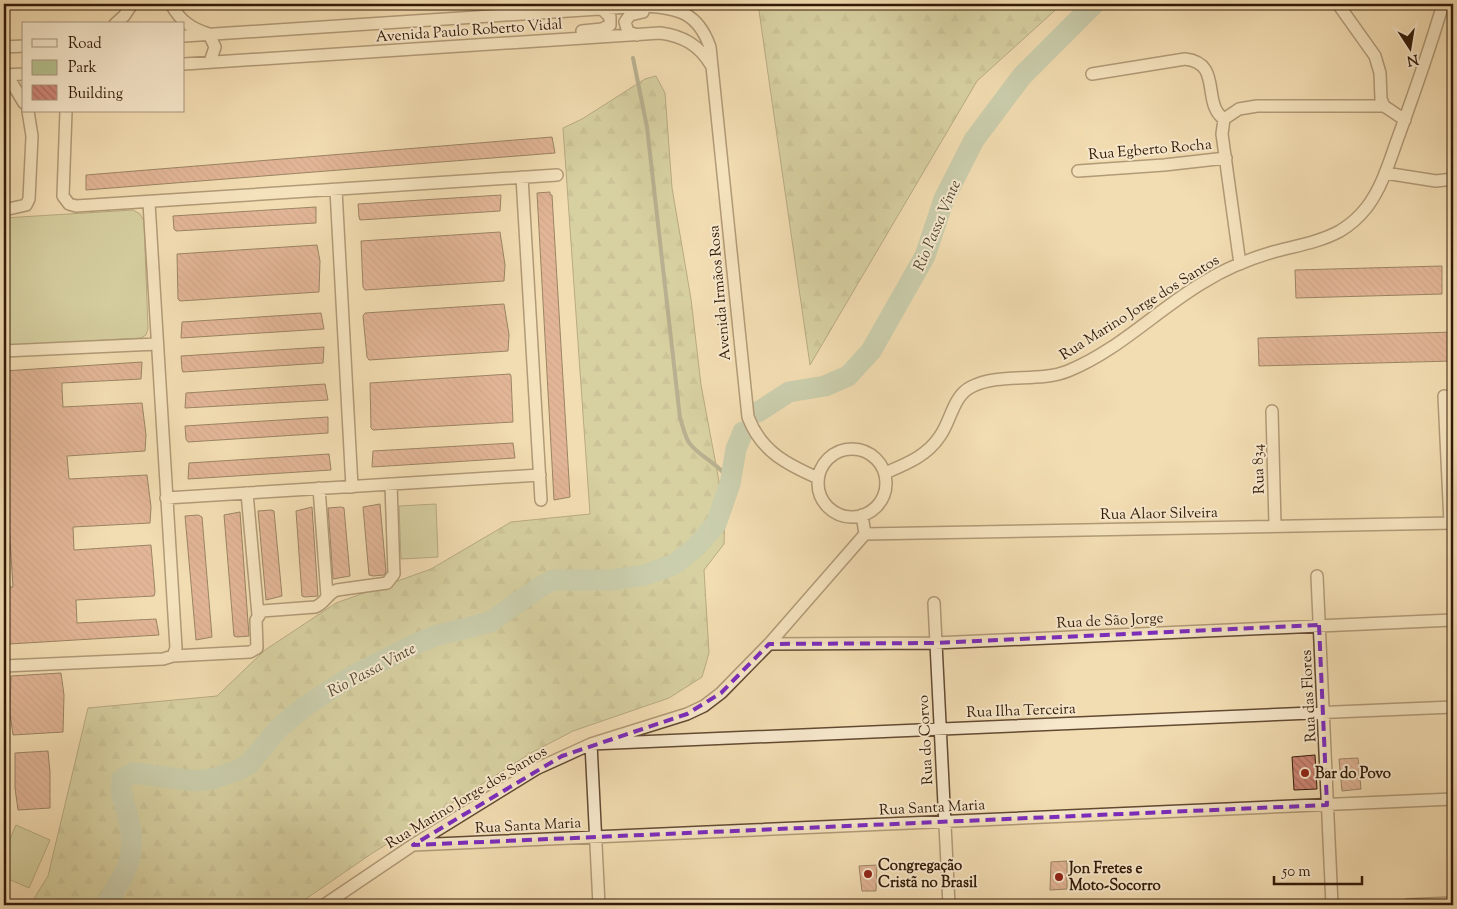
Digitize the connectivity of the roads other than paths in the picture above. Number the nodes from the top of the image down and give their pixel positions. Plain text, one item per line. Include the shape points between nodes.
1 (132, 4) edge
2 (172, 4) edge
3 (1338, 4) edge
4 (1443, 4) edge
5 (602, 9) junction
6 (672, 9) junction
7 (117, 22) edge
8 (210, 34) junction
9 (637, 35) junction
10 (185, 36) edge
11 (552, 40) junction
12 (22, 46) edge
13 (4, 47) edge
14 (210, 62) junction
15 (185, 64) edge
16 (713, 69) junction
17 (22, 74) edge
18 (1092, 74) dead end
19 (5, 75) edge
20 (22, 100) edge
21 (1384, 106) junction
22 (28, 112) edge
23 (66, 112) edge
24 (1224, 119) junction
25 (1404, 120) junction
26 (1226, 158) junction
27 (1078, 171) dead end
28 (1385, 173) junction
29 (557, 175) dead end
30 (522, 177) junction
31 (1453, 179) edge
32 (336, 190) junction
33 (149, 203) junction
34 (4, 210) edge
35 (1240, 264) junction
36 (157, 344) junction
37 (4, 351) edge
38 (1444, 396) dead end
39 (1272, 411) dead end
40 (885, 473) junction
41 (540, 475) junction
42 (818, 478) junction
43 (391, 484) junction
44 (352, 486) junction
45 (319, 488) junction
46 (247, 493) junction
47 (166, 498) junction
48 (541, 500) dead end
49 (862, 515) junction
50 (1451, 523) edge
51 (1275, 525) junction
52 (864, 534) junction
53 (1317, 576) dead end
54 (327, 596) junction
55 (934, 604) dead end
56 (258, 615) junction
57 (1453, 620) edge
58 (1319, 625) junction
59 (935, 643) junction
60 (769, 644) junction
61 (173, 656) junction
62 (4, 666) edge
63 (1453, 707) edge
64 (1323, 712) junction
65 (940, 729) junction
66 (591, 744) junction
67 (1453, 799) edge
68 (1328, 805) junction
69 (944, 822) junction
70 (596, 837) junction
71 (413, 845) junction
72 (1453, 903) edge
73 (324, 905) edge
74 (599, 905) edge
75 (948, 905) edge
76 (1332, 905) edge
77 (1407, 905) edge

1 - 7 street
2 - 8 street via 185,22
3 - 21 street via 1375,56
4 - 25 street, Rua Marino Jorge dos Santos via 1437,30
5 - 6 street, Avenida Paulo Roberto Vidal via 646,6
5 - 8 street, Avenida Paulo Roberto Vidal
5 - 11 street via 610,17 607,27 571,32
6 - 9 street via 630,15 626,18 625,28
6 - 16 street, Avenida Paulo Roberto Vidal via 687,14 700,24 710,47
8 - 10 street, Avenida Paulo Roberto Vidal
8 - 14 street via 215,47
9 - 11 street, Avenida Paulo Roberto Vidal
9 - 16 street, Avenida Paulo Roberto Vidal via 660,33 685,39 704,54
11 - 14 street, Avenida Paulo Roberto Vidal
12 - 13 street
14 - 15 street, Avenida Paulo Roberto Vidal
16 - 42 street, Avenida Irmãos Rosa via 745,406 754,432 771,453 788,465
17 - 19 street
18 - 24 street via 1194,60 1206,70 1214,107
19 - 20 street
21 - 24 street via 1257,106 1239,109
21 - 25 street
22 - 34 street via 32,136 29,199 26,205
23 - 33 street via 63,196 69,204
24 - 26 street via 1222,134
25 - 28 street, Rua Marino Jorge dos Santos
26 - 27 street, Rua Egberto Rocha
26 - 35 street
28 - 31 street
28 - 35 street, Rua Marino Jorge dos Santos via 1367,207 1341,230
29 - 30 street
30 - 32 street
30 - 41 street
32 - 33 street
32 - 44 street
33 - 36 street
35 - 40 street, Rua Marino Jorge dos Santos via 1203,283 1068,371 980,383 968,388 954,406 940,438 910,462
36 - 37 street
36 - 47 street
38 - 50 street
39 - 51 street, Rua 834
40 - 42 street via 873,456 860,450 846,449 828,459
40 - 49 street via 882,499 874,509
41 - 43 street
41 - 48 street
42 - 49 street via 821,498 830,509 842,515
43 - 44 street
43 - 54 street via 394,574 382,586 337,590
44 - 45 street
45 - 46 street
45 - 54 street
46 - 47 street
46 - 56 street
47 - 61 street via 177,639
49 - 52 street
50 - 51 street, Rua Alaor Silveira
51 - 52 street, Rua Alaor Silveira
52 - 60 street, Rua Marino Jorge dos Santos
53 - 58 street, Rua das Flores
54 - 56 street via 319,606 268,610
55 - 59 street, Rua do Corvo
56 - 61 street via 257,648 250,652
57 - 58 street, Rua de São Jorge
58 - 59 street, Rua de São Jorge
58 - 64 street, Rua das Flores
59 - 60 street, Rua de São Jorge
59 - 65 street, Rua do Corvo
60 - 66 street, Rua Marino Jorge dos Santos via 704,706
61 - 62 street via 151,660
63 - 64 street, Rua Ilha Terceira
64 - 65 street, Rua Ilha Terceira
64 - 68 street, Rua das Flores
65 - 66 street, Rua Ilha Terceira
65 - 69 street, Rua do Corvo
66 - 70 street
66 - 71 street, Rua Marino Jorge dos Santos via 536,769
67 - 68 street, Rua Santa Maria
68 - 69 street, Rua Santa Maria
68 - 76 street, Rua das Flores
69 - 70 street, Rua Santa Maria
69 - 75 street, Rua do Corvo
70 - 71 street, Rua Santa Maria
70 - 74 street
71 - 73 street, Rua Marino Jorge dos Santos
72 - 77 street

